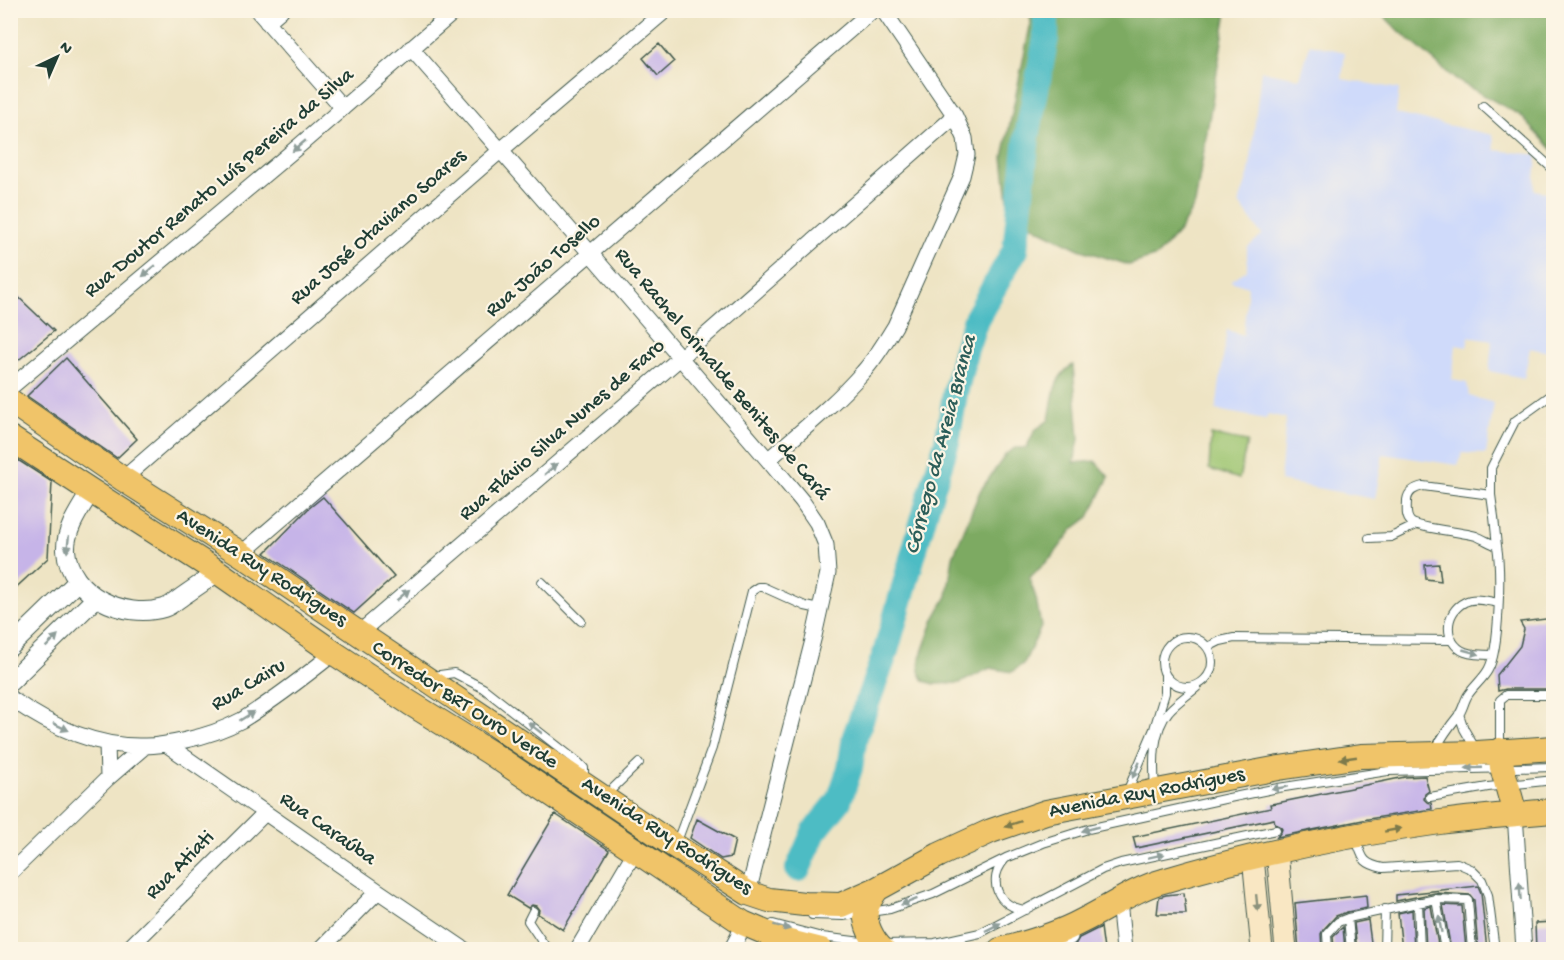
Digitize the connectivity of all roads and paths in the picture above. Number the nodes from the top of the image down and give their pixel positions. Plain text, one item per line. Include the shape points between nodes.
1 (281, 10) edge
2 (456, 10) edge
3 (666, 10) edge
4 (873, 10) edge
5 (883, 10) edge
6 (262, 16) edge
7 (411, 48) junction
8 (1483, 106) dead end
9 (343, 108) junction
10 (955, 116) junction
11 (501, 150) junction
12 (1554, 170) edge
13 (591, 254) junction
14 (680, 358) junction
15 (10, 388) edge
16 (1554, 393) edge
17 (10, 401) edge
18 (16, 437) edge
19 (49, 438) dead end
20 (768, 460) junction
21 (123, 479) junction
22 (91, 491) junction
23 (1491, 495) junction
24 (1416, 525) junction
25 (1369, 538) dead end
26 (1497, 546) junction
27 (230, 562) junction
28 (77, 582) junction
29 (542, 582) dead end
30 (96, 598) junction
31 (1498, 603) junction
32 (819, 609) junction
33 (581, 621) dead end
34 (359, 633) junction
35 (1452, 640) junction
36 (328, 643) junction
37 (10, 647) edge
38 (1208, 647) junction
39 (1493, 655) junction
40 (1165, 675) junction
41 (10, 682) edge
42 (1200, 685) junction
43 (1554, 695) edge
44 (10, 698) edge
45 (439, 711) dead end
46 (1460, 714) junction
47 (107, 743) junction
48 (166, 744) junction
49 (509, 744) dead end
50 (144, 747) junction
51 (1554, 748) edge
52 (1432, 754) junction
53 (639, 763) dead end
54 (1497, 764) junction
55 (1554, 767) edge
56 (108, 778) junction
57 (1554, 780) edge
58 (594, 791) junction
59 (1156, 792) junction
60 (1430, 796) dead end
61 (1124, 797) junction
62 (1554, 811) edge
63 (266, 813) junction
64 (1515, 814) junction
65 (1354, 834) junction
66 (634, 841) junction
67 (1277, 841) junction
68 (675, 846) junction
69 (1253, 856) junction
70 (1006, 858) junction
71 (10, 873) edge
72 (877, 890) junction
73 (378, 891) junction
74 (1436, 899) junction
75 (1418, 902) junction
76 (1119, 905) junction
77 (749, 909) junction
78 (770, 909) dead end
79 (1385, 909) junction
80 (1026, 910) junction
81 (533, 911) dead end
82 (865, 913) junction
83 (801, 914) dead end
84 (1348, 918) junction
85 (880, 947) edge
86 (127, 950) edge
87 (320, 950) edge
88 (465, 950) edge
89 (550, 950) edge
90 (577, 950) edge
91 (731, 950) edge
92 (821, 950) edge
93 (1000, 950) edge
94 (1048, 950) edge
95 (1125, 950) edge
96 (1262, 950) edge
97 (1286, 950) edge
98 (1328, 950) edge
99 (1351, 950) edge
100 (1383, 950) edge
101 (1420, 950) edge
102 (1445, 950) edge
103 (1473, 950) edge
104 (1495, 950) edge
105 (1524, 950) edge

1 - 6 street
2 - 7 street, Rua Doutor Renato Luís Pereira da Silva
3 - 11 street, Rua José Otaviano Soares
4 - 13 street, Rua João Tosello
5 - 10 street
6 - 9 street
7 - 9 street, Rua Doutor Renato Luís Pereira da Silva
7 - 11 street, Rua Rachel Grimalde Benites de Cará
8 - 12 lane
9 -> 15 street, Rua Doutor Renato Luís Pereira da Silva
10 - 14 street, Rua Flávio Silva Nunes de Faro
10 - 20 street via 965,138 967,155 962,176 894,326 864,372
11 - 13 street, Rua Rachel Grimalde Benites de Cará
11 - 21 street, Rua José Otaviano Soares
13 - 14 street, Rua Rachel Grimalde Benites de Cará
13 - 27 street, Rua João Tosello
14 - 20 street, Rua Rachel Grimalde Benites de Cará
34 -> 14 street, Rua Flávio Silva Nunes de Faro
16 - 23 lane via 1515,421 1491,468
17 - 21 main road, Avenida Ruy Rodrigues
18 - 22 main road, Avenida Ruy Rodrigues
18 - 36 lane via 64,465
19 - 27 lane
20 - 32 street, Rua Rachel Grimalde Benites de Cará via 818,523 826,545 828,573
21 - 27 main road, Avenida Ruy Rodrigues
22 - 27 main road, Avenida Ruy Rodrigues
22 -> 28 street via 70,530 66,549
23 - 24 lane via 1423,486 1414,489 1408,496 1407,514
23 - 26 lane
24 - 25 lane via 1391,537
24 - 26 lane via 1476,536
26 - 31 lane
27 - 30 street via 167,607 147,612 123,609
27 - 34 main road, Avenida Ruy Rodrigues
27 - 36 main road, Avenida Ruy Rodrigues
28 - 30 street
28 - 37 street
29 - 33 lane
41 -> 30 street
31 - 35 lane via 1466,601 1453,610 1448,625
31 - 39 lane
32 - 68 lane via 763,587 753,591 712,748
32 - 77 street, Rua Rachel Grimalde Benites de Cará
34 - 36 main road
58 -> 34 main road, Avenida Ruy Rodrigues
35 - 38 lane via 1234,639
35 -> 39 lane via 1464,652
48 -> 36 street, Rua Cairu via 204,736 240,721 295,685
36 - 66 main road, Avenida Ruy Rodrigues via 575,815
38 - 40 lane via 1194,638 1177,639 1162,658
38 - 42 lane via 1213,663
39 - 46 lane via 1488,671 1467,697
40 - 42 lane via 1177,686
40 -> 61 lane via 1165,693 1154,729
42 - 59 lane via 1180,700 1162,724 1154,761
43 - 54 lane via 1506,695 1500,700
44 -> 47 street, Rua Cairu via 53,724
45 - 66 lane, Corredor BRT Ouro Verde
46 - 52 lane
46 - 54 lane via 1464,729
47 - 50 street, Rua Cairu
47 - 56 street
48 - 50 street, Rua Cairu
48 - 63 street, Rua Caraúba
49 - 77 lane, Corredor BRT Ouro Verde via 714,881
50 - 56 street
51 - 54 main road, Avenida Ruy Rodrigues
52 - 54 main road, Avenida Ruy Rodrigues
52 -> 59 main road, Avenida Ruy Rodrigues via 1361,756
53 - 58 lane
54 - 55 lane
54 - 57 lane
54 - 60 lane
54 - 64 main road
54 -> 70 lane via 1388,771 1278,788 1088,829
56 - 71 street
58 - 68 main road, Avenida Ruy Rodrigues
59 - 61 main road, Avenida Ruy Rodrigues
61 -> 72 main road, Avenida Ruy Rodrigues via 1046,812 991,831
62 - 64 main road
63 - 73 street, Rua Caraúba
63 - 86 street, Rua Atiati
65 -> 64 main road
105 -> 64 street
65 - 67 main road
65 - 104 lane via 1363,860 1372,865 1383,868 1458,863 1472,868 1488,896
66 - 77 main road, Avenida Ruy Rodrigues
66 - 90 street
67 - 69 main road
80 -> 67 lane, Corredor BRT Ouro Verde via 1121,863
67 - 97 main road
68 - 77 main road, Avenida Ruy Rodrigues
69 - 76 main road via 1147,886
69 -> 96 main road
70 - 80 lane via 996,875 996,889 1013,908
70 -> 82 lane via 933,894
72 - 77 main road, Avenida Ruy Rodrigues via 842,905 769,900
72 - 82 main road
73 - 87 street
73 - 88 street, Rua Caraúba
74 - 75 lane
102 -> 74 lane
74 - 103 lane via 1468,900
75 - 79 lane
75 - 101 lane
76 - 93 main road via 1037,940
76 - 94 street
76 - 95 street
77 - 78 lane, Corredor BRT Ouro Verde
77 -> 85 lane, Corredor BRT Ouro Verde via 770,923
77 - 91 street, Rua Rachel Grimalde Benites de Cará
77 - 92 main road, Avenida Ruy Rodrigues via 785,940
79 - 84 lane
79 - 100 lane
85 -> 80 lane, Corredor BRT Ouro Verde via 934,943 980,933
81 - 89 lane via 528,921
82 - 83 lane via 821,917
82 - 85 main road via 870,932
84 - 98 lane via 1327,934
84 - 99 lane

